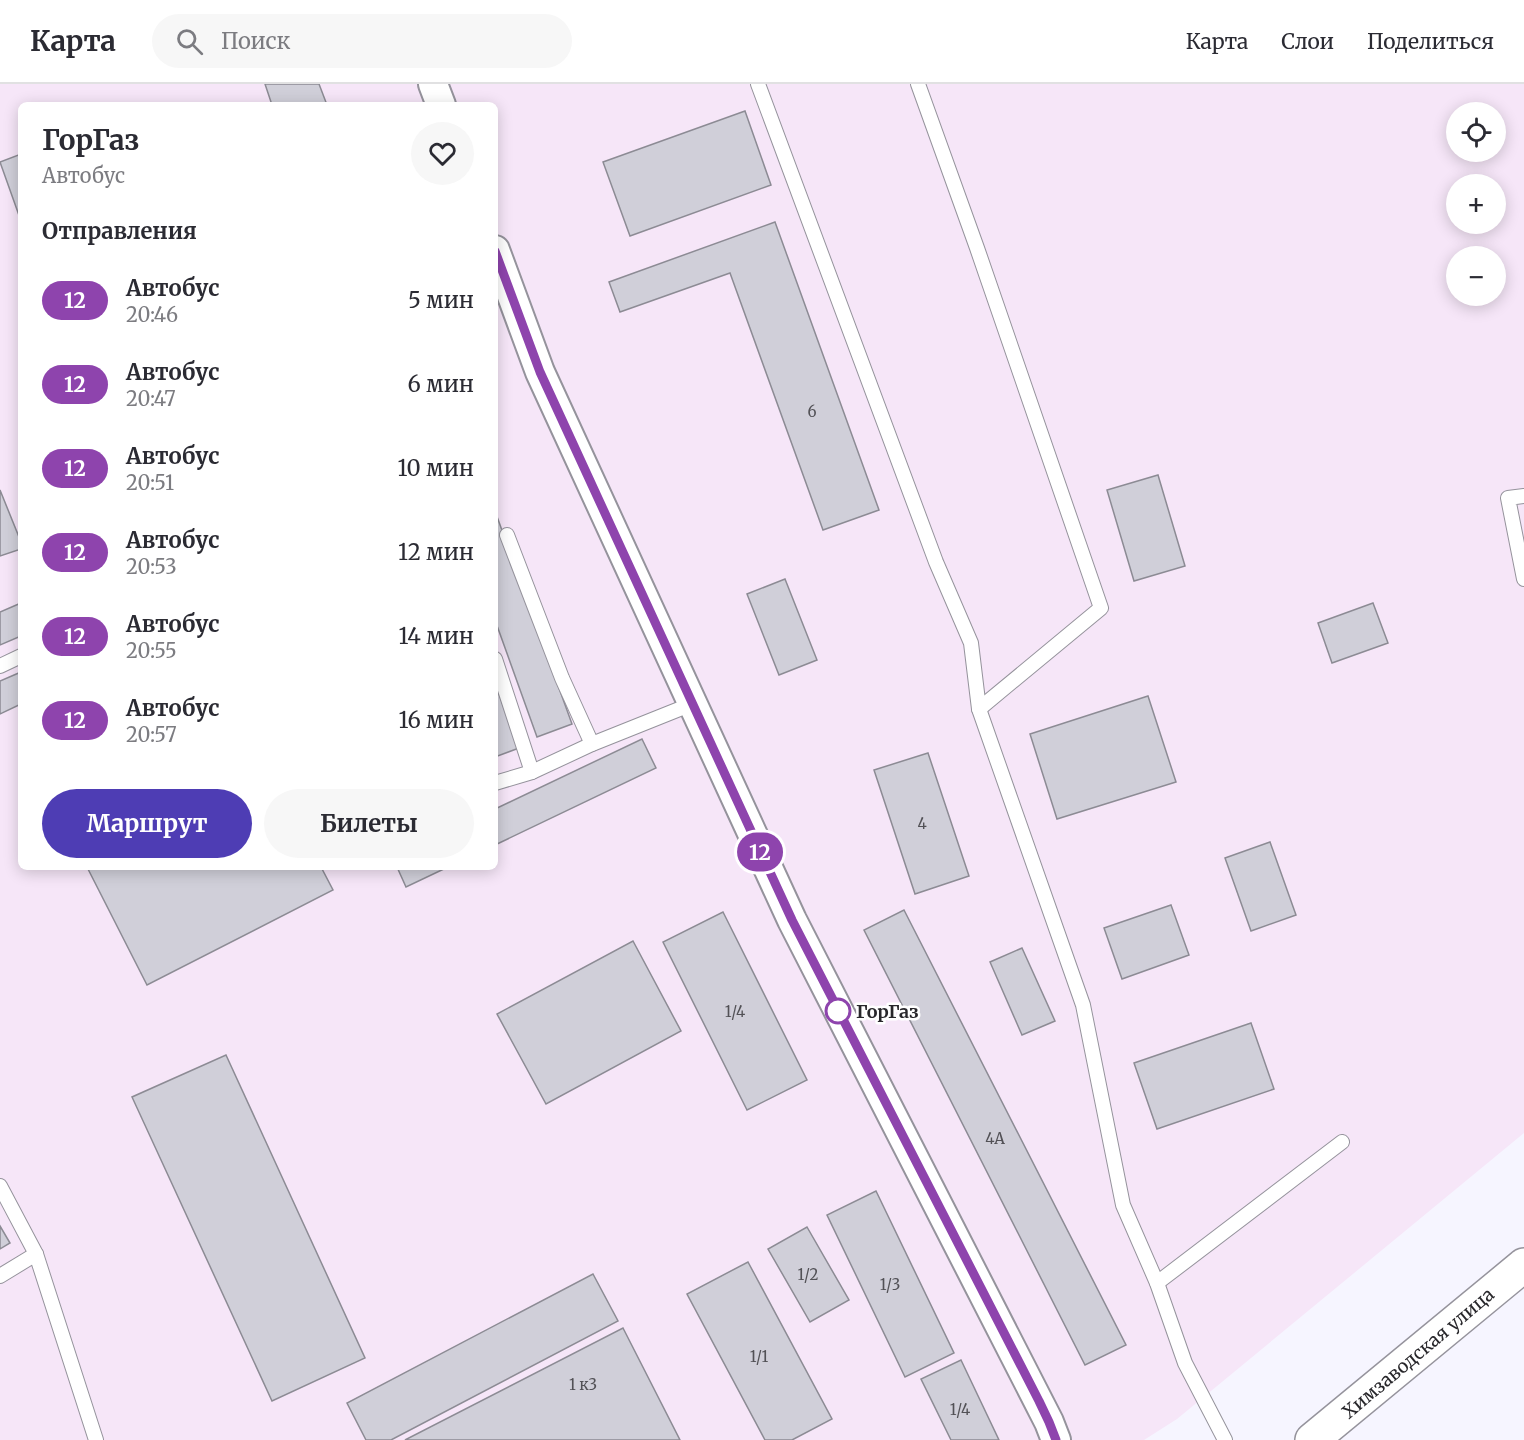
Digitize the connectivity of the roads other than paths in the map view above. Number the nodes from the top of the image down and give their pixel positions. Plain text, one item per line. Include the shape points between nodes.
1 (434, 84) edge
2 (758, 84) edge
3 (918, 84) edge
4 (440, 102) edge
5 (498, 258) edge
6 (1524, 496) edge
7 (507, 535) dead end
8 (1524, 579) edge
9 (18, 657) edge
10 (0, 666) edge
11 (498, 668) edge
12 (692, 704) junction
13 (979, 709) junction
14 (592, 744) junction
15 (532, 772) junction
16 (498, 782) edge
17 (1342, 1142) dead end
18 (0, 1186) edge
19 (36, 1254) junction
20 (1524, 1265) edge
21 (0, 1276) edge
22 (1157, 1283) junction
23 (96, 1440) edge
24 (1056, 1440) edge
25 (1225, 1440) edge
26 (1312, 1440) edge

1 - 4 street
2 - 13 lane via 936,562 971,643
3 - 13 lane via 1101,608
5 - 12 street via 540,372
6 - 8 lane via 1508,498
7 - 14 lane
9 - 10 lane
11 - 15 lane
12 - 14 lane
12 - 24 street via 792,920
13 - 22 lane via 1083,1005 1123,1205
14 - 15 lane
15 - 16 lane
17 - 22 lane
18 - 19 lane
19 - 21 lane
19 - 23 lane
20 - 26 street, Химзаводская улица
22 - 25 lane via 1185,1363

